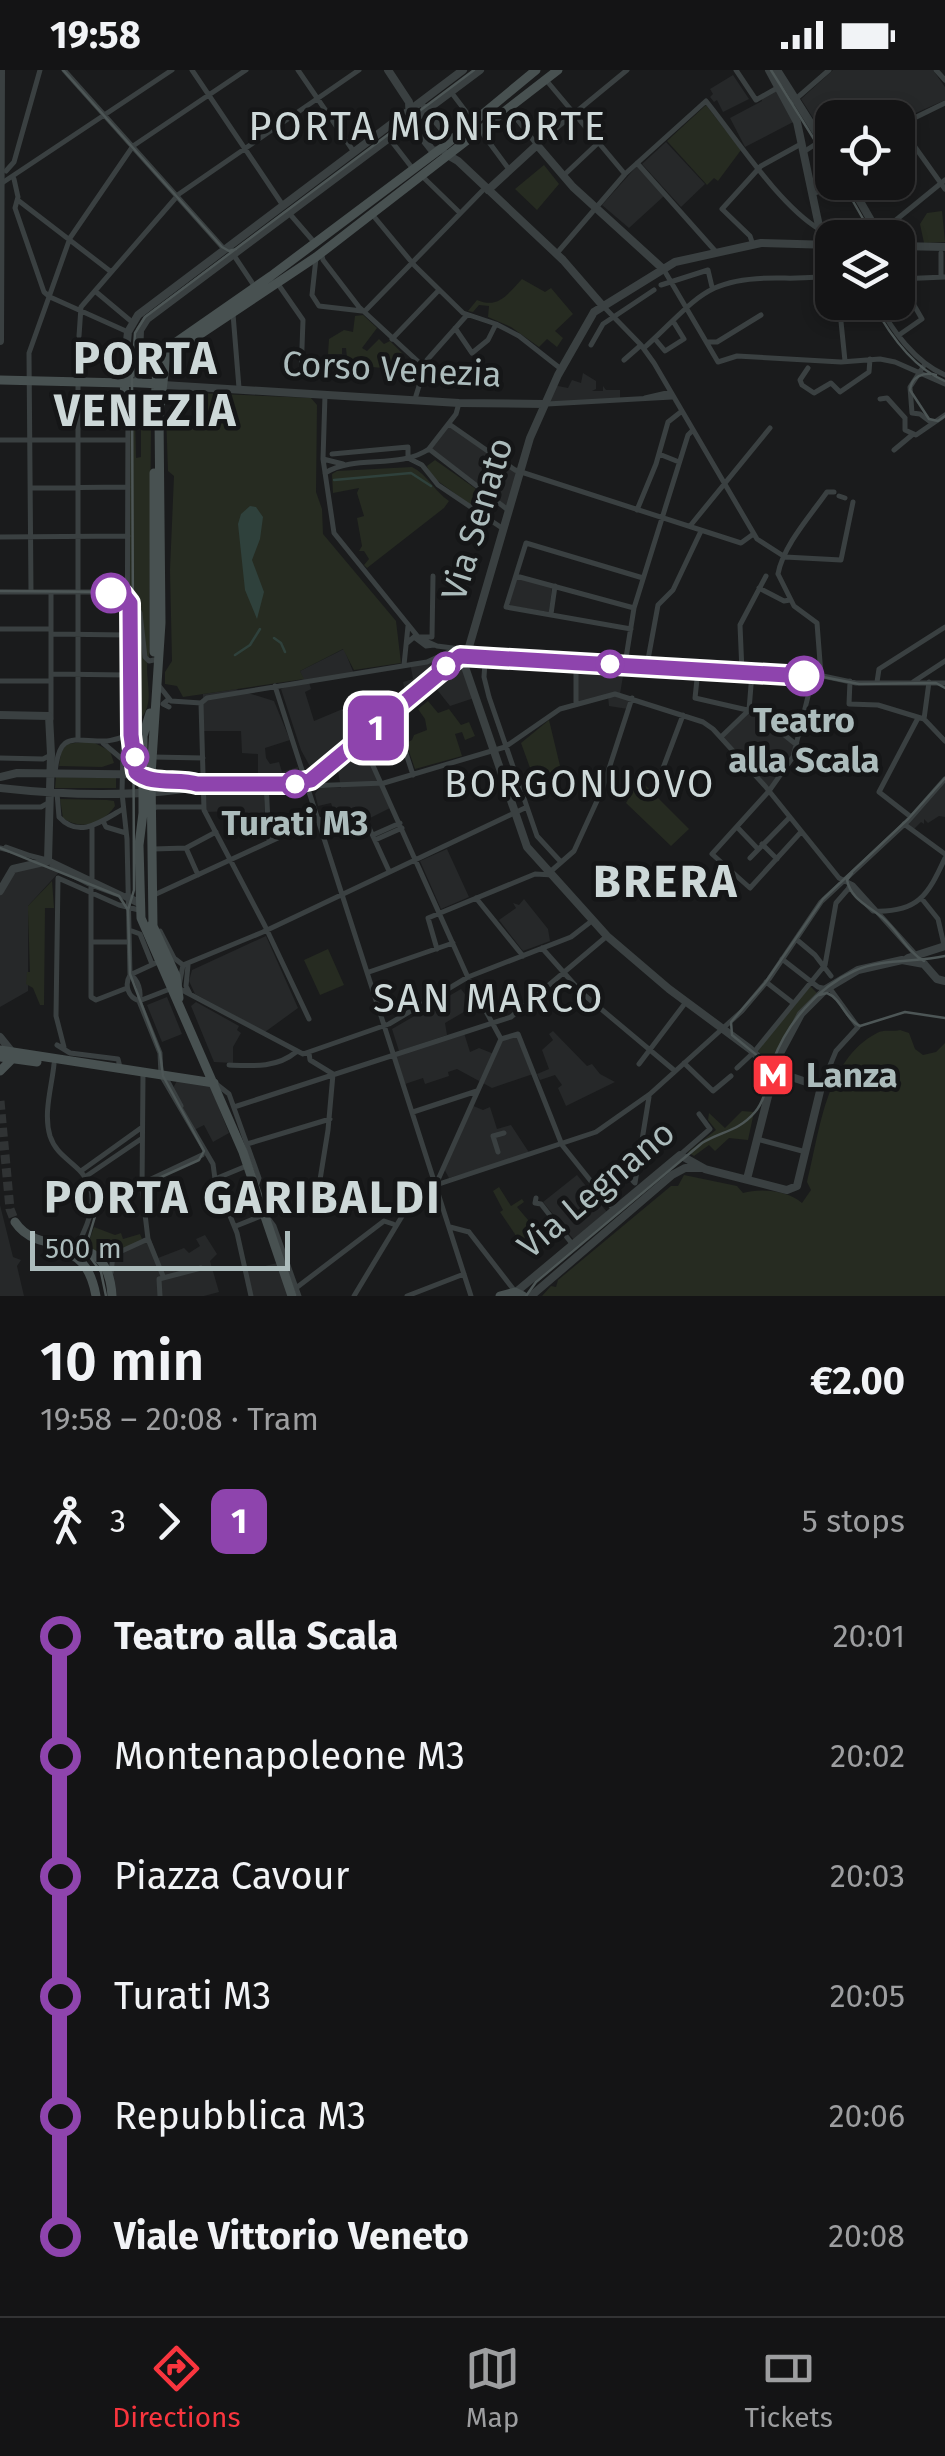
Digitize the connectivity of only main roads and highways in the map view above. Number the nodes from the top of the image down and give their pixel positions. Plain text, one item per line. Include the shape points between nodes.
1 (537, 70) edge
2 (558, 70) edge
3 (546, 80) junction
4 (477, 126) junction
5 (417, 172) junction
6 (315, 253) junction
7 (152, 365) junction
8 (124, 379) junction
9 (0, 380) edge
10 (160, 384) junction
11 (157, 410) junction
12 (132, 412) junction
13 (154, 423) junction
14 (158, 576) junction
15 (152, 712) junction
16 (148, 774) junction
17 (148, 810) junction
18 (148, 927) junction
19 (0, 1054) edge
20 (12, 1055) junction
21 (49, 1060) junction
22 (204, 1066) junction
23 (0, 1070) edge
24 (162, 1075) junction
25 (196, 1080) junction
26 (212, 1083) junction
27 (243, 1161) junction
28 (264, 1216) junction
29 (13, 1223) dead end
30 (72, 1250) junction
31 (294, 1294) edge
32 (518, 1295) edge
33 (96, 1296) edge
34 (112, 1296) edge
35 (500, 1296) edge

1 - 3 main road
1 - 4 main road
2 - 3 main road
3 - 4 main road
4 - 5 main road
5 - 6 main road
5 - 6 main road
6 - 7 main road
6 - 7 main road via 255,287
7 - 8 main road
7 - 10 main road
8 - 9 main road, Corso Venezia
8 - 10 main road, Corso Venezia
8 - 12 main road
10 - 11 main road
11 - 12 main road
11 - 13 main road
11 - 14 main road
12 - 13 main road
13 - 14 main road
14 - 15 main road
14 - 15 main road
15 - 16 main road
15 - 16 main road via 144,726
16 - 17 main road
17 - 18 main road
17 - 18 main road via 133,904
18 - 22 main road via 181,994
19 - 20 main road
20 - 21 main road
20 - 23 main road
21 - 24 main road
21 - 24 main road
22 - 25 main road
22 - 26 main road
24 - 25 main road via 175,1084
25 - 26 main road
26 - 27 main road
26 - 27 main road via 231,1111
27 - 28 main road
27 - 28 main road
28 - 31 main road
29 - 30 main road via 36,1241
30 - 33 main road
30 - 34 main road via 98,1260
32 - 35 main road

